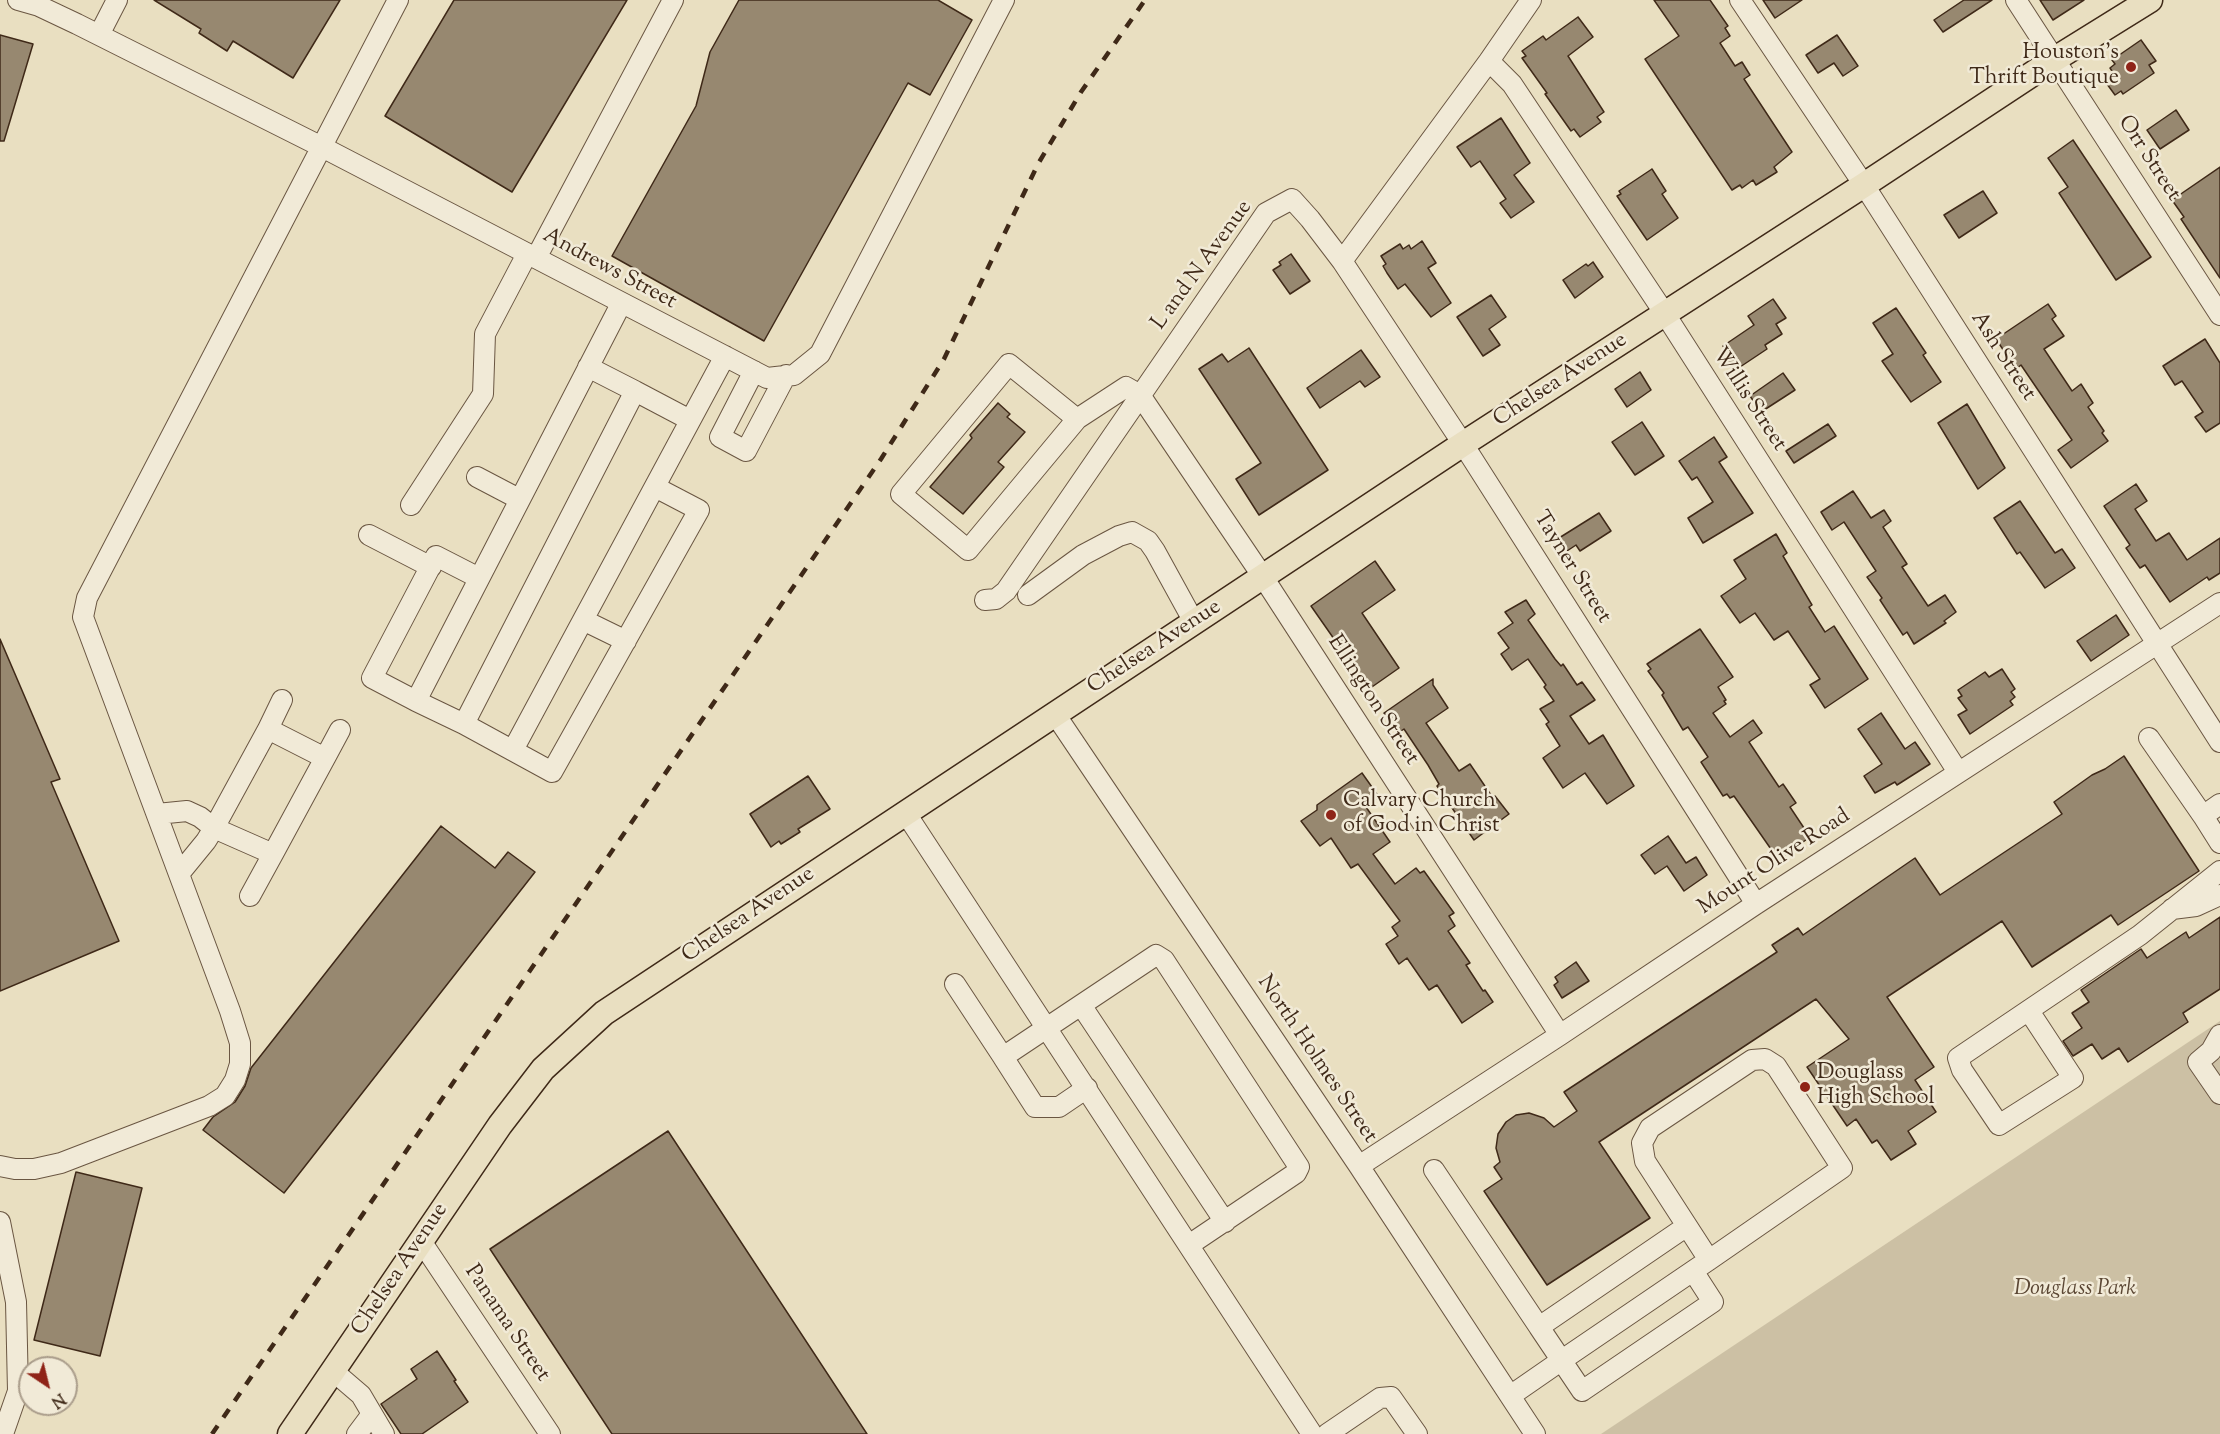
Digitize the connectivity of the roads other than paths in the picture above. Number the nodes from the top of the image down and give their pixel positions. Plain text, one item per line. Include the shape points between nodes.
1 (18, 0) edge
2 (117, 0) edge
3 (398, 0) edge
4 (673, 0) edge
5 (1004, 0) edge
6 (1531, 0) edge
7 (1740, 0) edge
8 (2016, 0) edge
9 (2150, 0) edge
10 (99, 35) junction
11 (2055, 59) junction
12 (1489, 62) junction
13 (322, 147) junction
14 (1864, 185) junction
15 (531, 256) junction
16 (1342, 261) junction
17 (621, 304) junction
18 (1665, 314) junction
19 (2220, 315) edge
20 (725, 356) junction
21 (588, 367) junction
22 (754, 371) junction
23 (786, 375) junction
24 (635, 391) junction
25 (1140, 395) junction
26 (1077, 418) junction
27 (690, 420) junction
28 (1463, 444) junction
29 (477, 477) dead end
30 (655, 487) junction
31 (519, 499) junction
32 (411, 505) dead end
33 (369, 535) dead end
34 (431, 567) junction
35 (1263, 577) junction
36 (479, 578) junction
37 (1028, 595) dead end
38 (985, 600) dead end
39 (2220, 603) edge
40 (583, 620) junction
41 (1194, 622) junction
42 (626, 641) junction
43 (2158, 645) junction
44 (282, 700) dead end
45 (416, 701) junction
46 (1055, 714) junction
47 (464, 724) junction
48 (268, 729) junction
49 (340, 730) dead end
50 (2149, 738) dead end
51 (2220, 742) edge
52 (513, 750) junction
53 (325, 758) junction
54 (1958, 772) junction
55 (2220, 804) edge
56 (905, 812) junction
57 (157, 814) junction
58 (2203, 816) junction
59 (214, 828) junction
60 (2220, 843) edge
61 (273, 854) junction
62 (2220, 871) edge
63 (179, 874) junction
64 (2220, 894) edge
65 (250, 896) dead end
66 (1756, 904) junction
67 (2171, 909) junction
68 (955, 984) dead end
69 (1081, 1005) junction
70 (2029, 1011) junction
71 (1047, 1027) junction
72 (1560, 1035) junction
73 (2220, 1035) edge
74 (1003, 1057) junction
75 (1087, 1089) junction
76 (2220, 1094) edge
77 (0, 1166) edge
78 (1359, 1166) junction
79 (1434, 1170) dead end
80 (0, 1222) edge
81 (1225, 1222) junction
82 (1687, 1226) junction
83 (421, 1241) junction
84 (1189, 1245) junction
85 (1701, 1265) junction
86 (1539, 1327) junction
87 (1562, 1360) junction
88 (333, 1371) junction
89 (1510, 1396) junction
90 (372, 1414) junction
91 (3, 1434) edge
92 (290, 1434) edge
93 (357, 1434) edge
94 (384, 1434) edge
95 (550, 1434) edge
96 (1312, 1434) edge
97 (1327, 1434) edge
98 (1417, 1434) edge
99 (1535, 1434) edge

1 - 10 street, Andrews Street
2 - 10 street
3 - 13 street
4 - 15 street
5 - 23 street via 820,354 794,375
6 - 12 street
7 - 14 street, Ash Street
8 - 11 street, Orr Street
9 - 11 main road, Chelsea Avenue
10 - 13 street, Andrews Street
11 - 14 main road, Chelsea Avenue
11 - 19 street, Orr Street
12 - 16 street
12 - 18 street, Willis Street via 1512,84
13 - 15 street, Andrews Street
13 - 57 street via 87,598 83,617 88,635
14 - 18 main road, Chelsea Avenue
14 - 43 street, Ash Street
15 - 17 street, Andrews Street
15 - 32 street via 485,334 483,394
16 - 25 street, L and N Avenue via 1292,199 1266,213
16 - 28 street, Tayner Street
17 - 20 street, Andrews Street
17 - 21 street
18 - 28 main road, Chelsea Avenue
18 - 54 street, Willis Street
20 - 22 street, Andrews Street
20 - 27 street
21 - 24 street
21 - 31 street
22 - 23 street, Andrews Street via 767,378
22 - 23 street via 720,437 747,451
24 - 27 street
24 - 47 street
25 - 26 street via 1126,387
25 - 35 street, Ellington Street
25 - 38 street, L and N Avenue via 1006,591 996,599
26 - 26 street via 968,550 901,494 1009,364
27 - 30 street
28 - 35 main road, Chelsea Avenue
28 - 66 street, Tayner Street
29 - 31 street
30 - 40 street
30 - 42 street via 699,510
31 - 36 street
33 - 34 street
34 - 36 street via 436,556
34 - 45 street via 372,678
35 - 41 main road, Chelsea Avenue
35 - 72 street, Ellington Street
36 - 45 street
37 - 41 street via 1083,555 1132,532 1155,551
39 - 43 street, Mount Olive Road
40 - 42 street
40 - 52 street
41 - 46 main road, Chelsea Avenue
42 - 52 street via 552,772
43 - 51 street, Ash Street
43 - 54 street, Mount Olive Road
44 - 48 street
45 - 47 street
46 - 56 main road, Chelsea Avenue
46 - 78 street, North Holmes Street
47 - 52 street
48 - 53 street
48 - 59 street
49 - 53 street
50 - 58 street
53 - 61 street
54 - 66 street, Mount Olive Road
55 - 58 street
56 - 71 street
56 - 83 main road, Chelsea Avenue via 604,1013 543,1069
57 - 59 street via 187,812
57 - 63 street
58 - 60 street
59 - 61 street
59 - 63 street
61 - 65 street
62 - 67 street
63 - 77 street via 240,1043 235,1080 225,1096 209,1106 61,1163 34,1169
64 - 67 street via 2196,906
66 - 72 street, Mount Olive Road
67 - 70 street via 2140,935
68 - 74 street
69 - 71 street
69 - 81 street
69 - 81 street via 1156,955 1171,970 1299,1167 1296,1173
70 - 70 street via 1958,1058 1962,1071 1999,1125 2073,1078
71 - 74 street
71 - 75 street
72 - 78 street, Mount Olive Road
73 - 76 street via 2211,1051 2198,1062
74 - 75 street via 1035,1107 1059,1107
75 - 84 street
78 - 89 street, North Holmes Street
79 - 86 street
80 - 91 street via 16,1302 18,1391
81 - 84 street
82 - 85 street
82 - 85 street via 1646,1161 1642,1143 1650,1128 1752,1060 1765,1059 1776,1066 1842,1168
82 - 86 street
83 - 88 main road, Chelsea Avenue
83 - 95 street, Panama Street
84 - 96 street
85 - 87 street
85 - 87 street via 1713,1302 1582,1391
86 - 87 street
87 - 89 street
88 - 90 street via 361,1395
88 - 92 main road, Chelsea Avenue
89 - 99 street, North Holmes Street
90 - 93 street
90 - 94 street
97 - 98 street via 1380,1398 1391,1397

